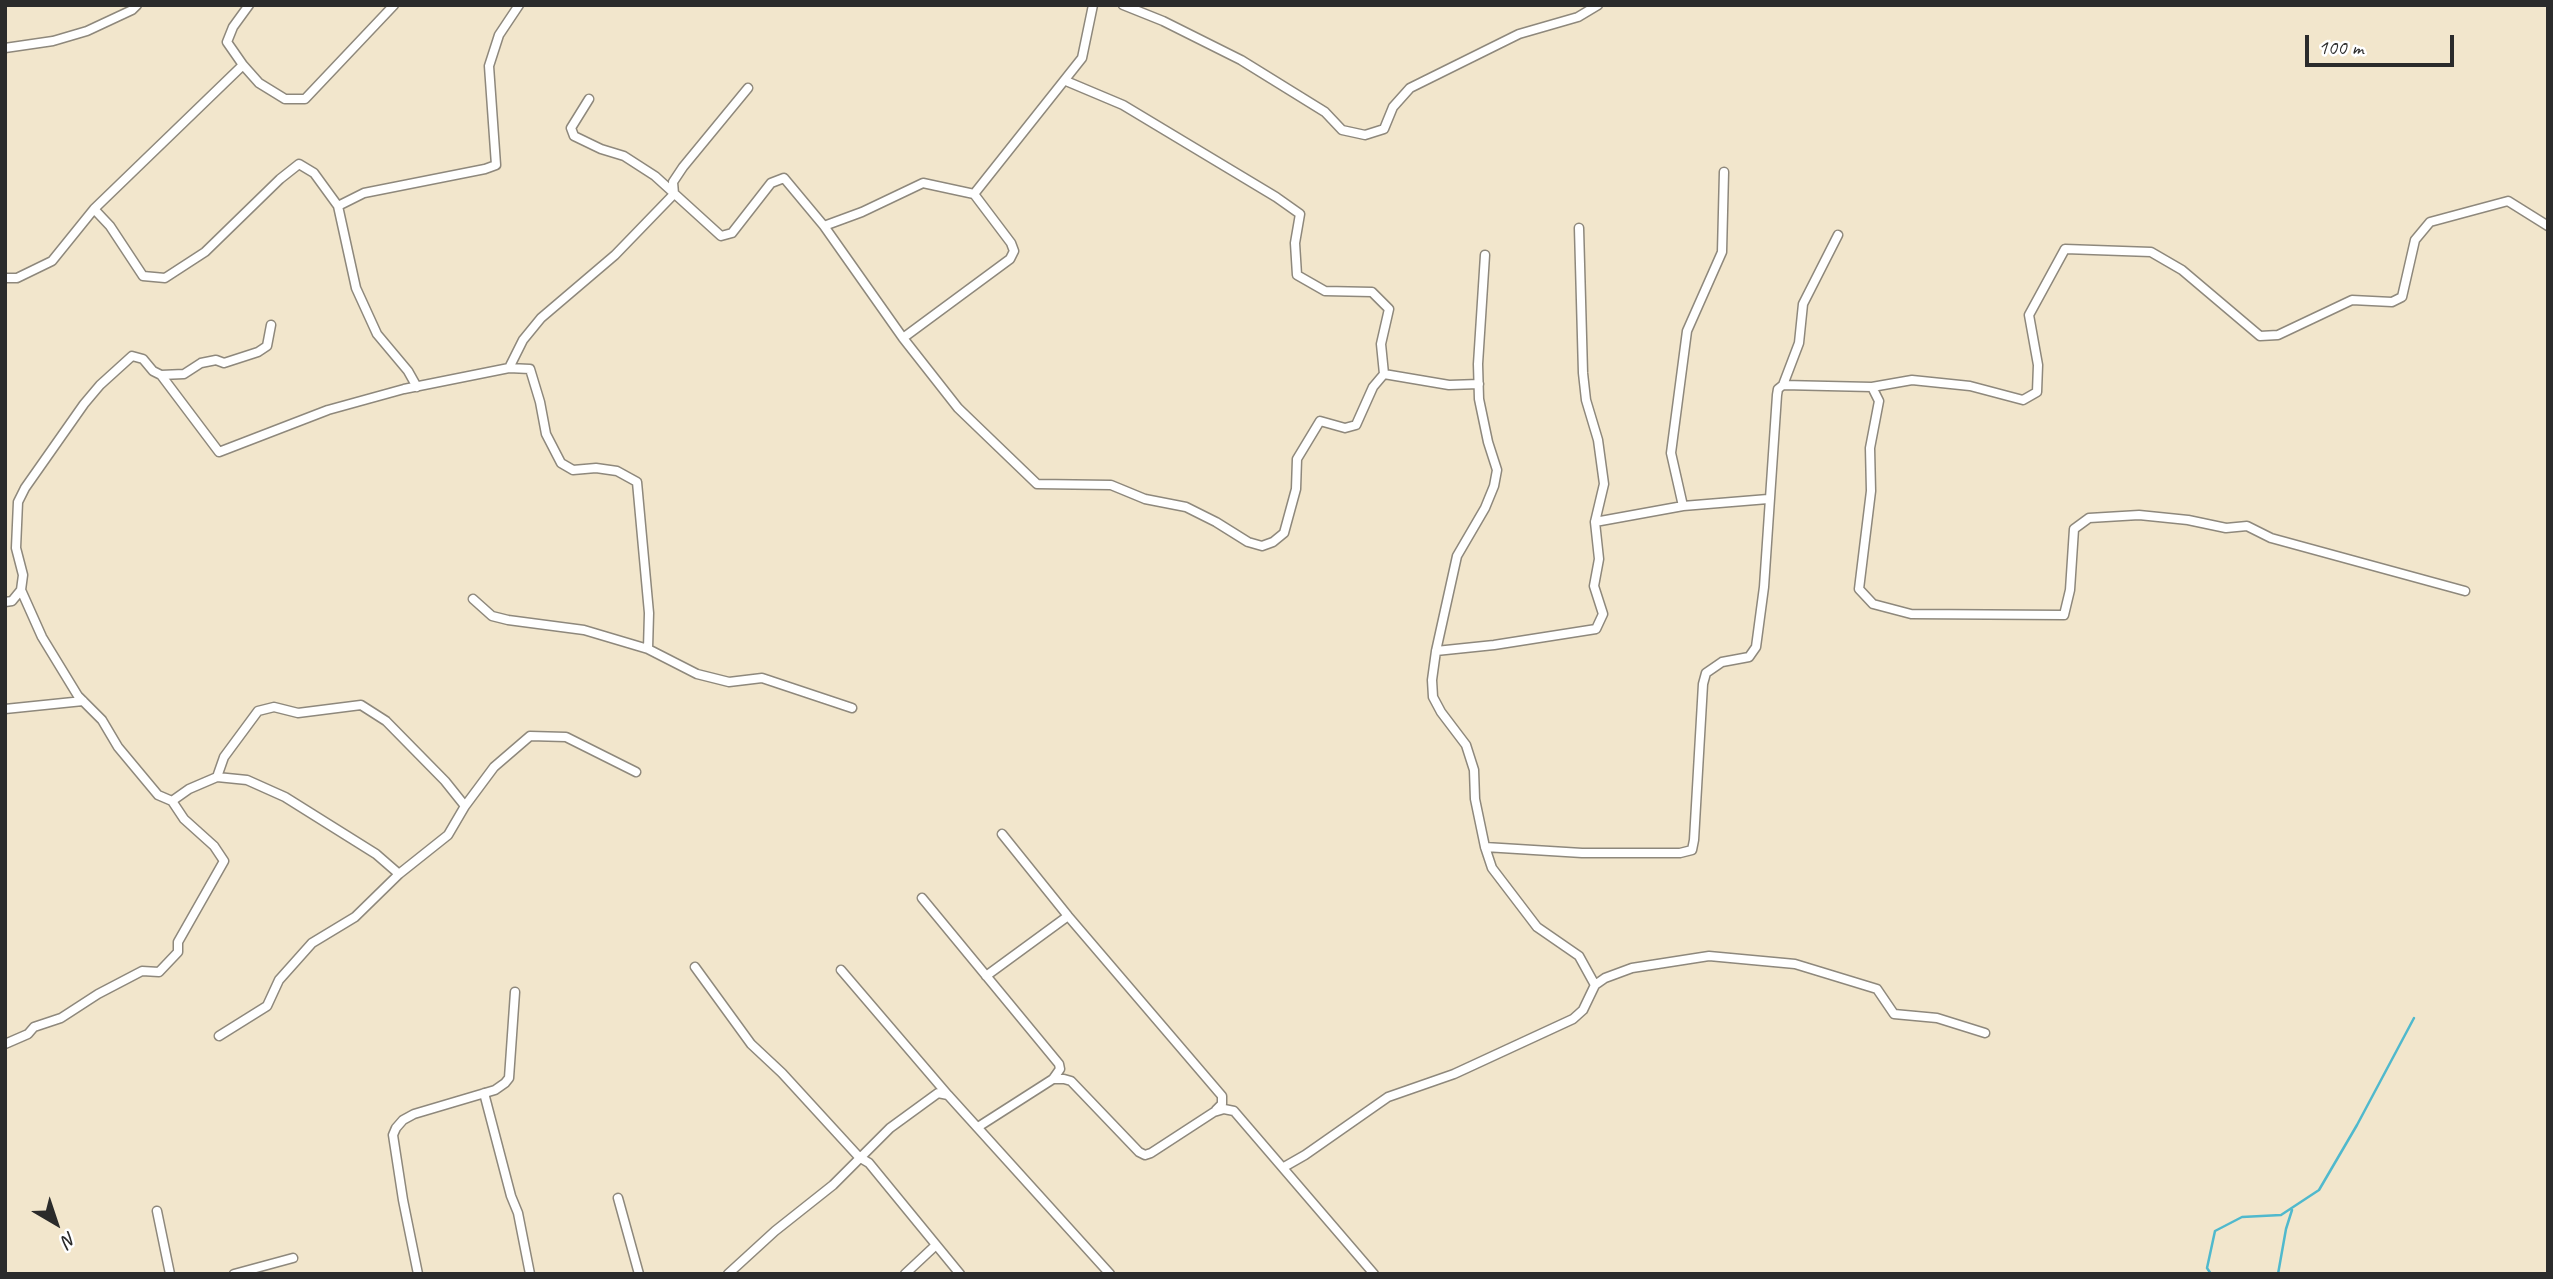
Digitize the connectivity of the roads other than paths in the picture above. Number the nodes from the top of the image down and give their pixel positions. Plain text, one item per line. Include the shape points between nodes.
1 (137, 5) edge
2 (249, 5) edge
3 (394, 5) edge
4 (519, 5) edge
5 (1093, 5) edge
6 (1122, 5) edge
7 (1598, 5) edge
8 (5, 48) edge
9 (243, 65) junction
10 (1066, 81) junction
11 (748, 88) dead end
12 (589, 99) dead end
13 (1724, 172) dead end
14 (674, 194) junction
15 (974, 194) junction
16 (338, 206) junction
17 (94, 209) junction
18 (824, 226) junction
19 (2548, 226) edge
20 (1579, 228) dead end
21 (1838, 235) dead end
22 (1485, 255) dead end
23 (5, 278) edge
24 (271, 325) dead end
25 (903, 338) junction
26 (509, 368) junction
27 (1384, 374) junction
28 (161, 375) junction
29 (1479, 384) junction
30 (1783, 385) junction
31 (417, 387) junction
32 (1872, 387) junction
33 (1768, 499) junction
34 (1683, 506) junction
35 (1595, 522) junction
36 (22, 590) junction
37 (2465, 592) dead end
38 (473, 599) dead end
39 (5, 602) edge
40 (648, 649) junction
41 (1436, 651) junction
42 (83, 701) junction
43 (852, 708) dead end
44 (5, 709) edge
45 (636, 772) dead end
46 (216, 777) junction
47 (172, 801) junction
48 (465, 806) junction
49 (1002, 834) dead end
50 (1485, 847) junction
51 (399, 874) junction
52 (922, 898) dead end
53 (1068, 916) junction
54 (695, 967) dead end
55 (841, 970) dead end
56 (986, 976) junction
57 (1595, 985) junction
58 (515, 992) dead end
59 (1985, 1033) dead end
60 (219, 1036) dead end
61 (5, 1044) edge
62 (1053, 1079) junction
63 (484, 1093) junction
64 (948, 1095) junction
65 (1214, 1112) junction
66 (978, 1127) junction
67 (859, 1157) junction
68 (1284, 1167) junction
69 (618, 1199) dead end
70 (157, 1211) dead end
71 (936, 1245) junction
72 (293, 1258) dead end
73 (170, 1274) edge
74 (234, 1274) edge
75 (418, 1274) edge
76 (530, 1274) edge
77 (639, 1274) edge
78 (728, 1274) edge
79 (905, 1274) edge
80 (960, 1274) edge
81 (1110, 1274) edge
82 (1374, 1274) edge

1 - 8 street via 87,32
2 - 9 street via 227,42
3 - 9 street via 304,99 285,99 259,83
4 - 16 street via 499,36 489,66 496,165 364,192
5 - 10 street via 1082,58
6 - 7 street via 1241,60 1325,112 1342,130 1365,135 1384,129 1393,107 1410,88 1518,34 1578,18
9 - 17 street
10 - 15 street
10 - 27 street via 1123,105 1300,214 1295,243 1297,275 1325,291 1372,292 1389,309 1381,344
11 - 14 street via 673,181
12 - 14 street via 571,128 574,136 624,156
13 - 34 street via 1722,252 1687,331 1671,453
14 - 18 street via 721,236 732,233 771,183 784,178
14 - 26 street via 615,255 541,318
15 - 18 street via 923,183
15 - 25 street via 1014,251 1010,259
16 - 17 street via 314,173 299,164 205,252 165,278 143,276
16 - 31 street via 356,288 377,334
17 - 23 street via 52,261 17,278
18 - 25 street
19 - 32 street via 2508,201 2430,222 2415,240 2402,297 2392,302 2352,300 2278,335 2260,336 2182,270 2151,252 2065,249 2029,315 2038,365 2037,392 2023,400 1970,386 1912,380
20 - 35 street via 1583,373 1604,484
21 - 30 street via 1803,304 1799,343
22 - 29 street
24 - 28 street via 267,346 258,352 224,363 201,363 184,374
25 - 27 street via 958,408 1037,484 1111,485 1145,499 1186,507 1262,546 1284,533 1296,489 1297,459 1320,421 1345,428 1356,425
26 - 31 street
26 - 40 street via 530,369 546,434 561,463 573,470 617,471 637,482
27 - 29 street via 1449,385
28 - 31 street via 219,452 328,410
28 - 36 street via 143,359 132,356 84,404 25,488 18,502 16,548
29 - 41 street via 1497,470 1485,508 1457,556
30 - 32 street
30 - 33 street via 1777,395
32 - 37 street via 1879,401 1870,449 1871,491 1860,589 1873,604 1911,614 2064,615 2074,529 2089,518 2139,515 2226,528 2247,526 2271,538
33 - 34 street
33 - 50 street via 1756,647 1749,657 1711,668 1703,684 1692,850 1582,852
34 - 35 street
35 - 41 street via 1599,559 1594,586 1603,614 1595,629
36 - 39 street
36 - 42 street via 42,637
38 - 40 street via 492,616 584,630
40 - 43 street via 697,674 729,682 761,678
41 - 50 street via 1433,697 1466,745
42 - 44 street
42 - 47 street via 158,794
45 - 48 street via 566,737 530,736 494,767
46 - 47 street
46 - 48 street via 224,757 258,711 274,707 298,713 361,705 386,721
46 - 51 street via 247,780 285,797 376,854
47 - 61 street via 224,861 178,942 178,952 159,972 142,971
48 - 51 street via 448,835
49 - 53 street
50 - 57 street via 1492,868 1537,927 1579,956
51 - 60 street via 355,917 312,943 279,980 267,1006
52 - 56 street
53 - 56 street
53 - 65 street via 1222,1096 1222,1104
54 - 67 street via 751,1044
55 - 64 street
56 - 62 street via 1059,1064 1059,1074
57 - 59 street via 1632,968 1709,956 1796,964 1877,989 1894,1014 1937,1018
57 - 68 street via 1583,1010 1573,1019 1454,1074 1388,1097
58 - 63 street via 509,1078
62 - 65 street via 1071,1082 1145,1155
62 - 66 street
63 - 75 street via 414,1114 403,1120 393,1135
63 - 76 street
64 - 66 street
64 - 67 street via 931,1097
65 - 68 street via 1234,1111
66 - 81 street
67 - 71 street via 869,1163
67 - 78 street via 834,1185
68 - 82 street
69 - 77 street
70 - 73 street
71 - 79 street
71 - 80 street
72 - 74 street

